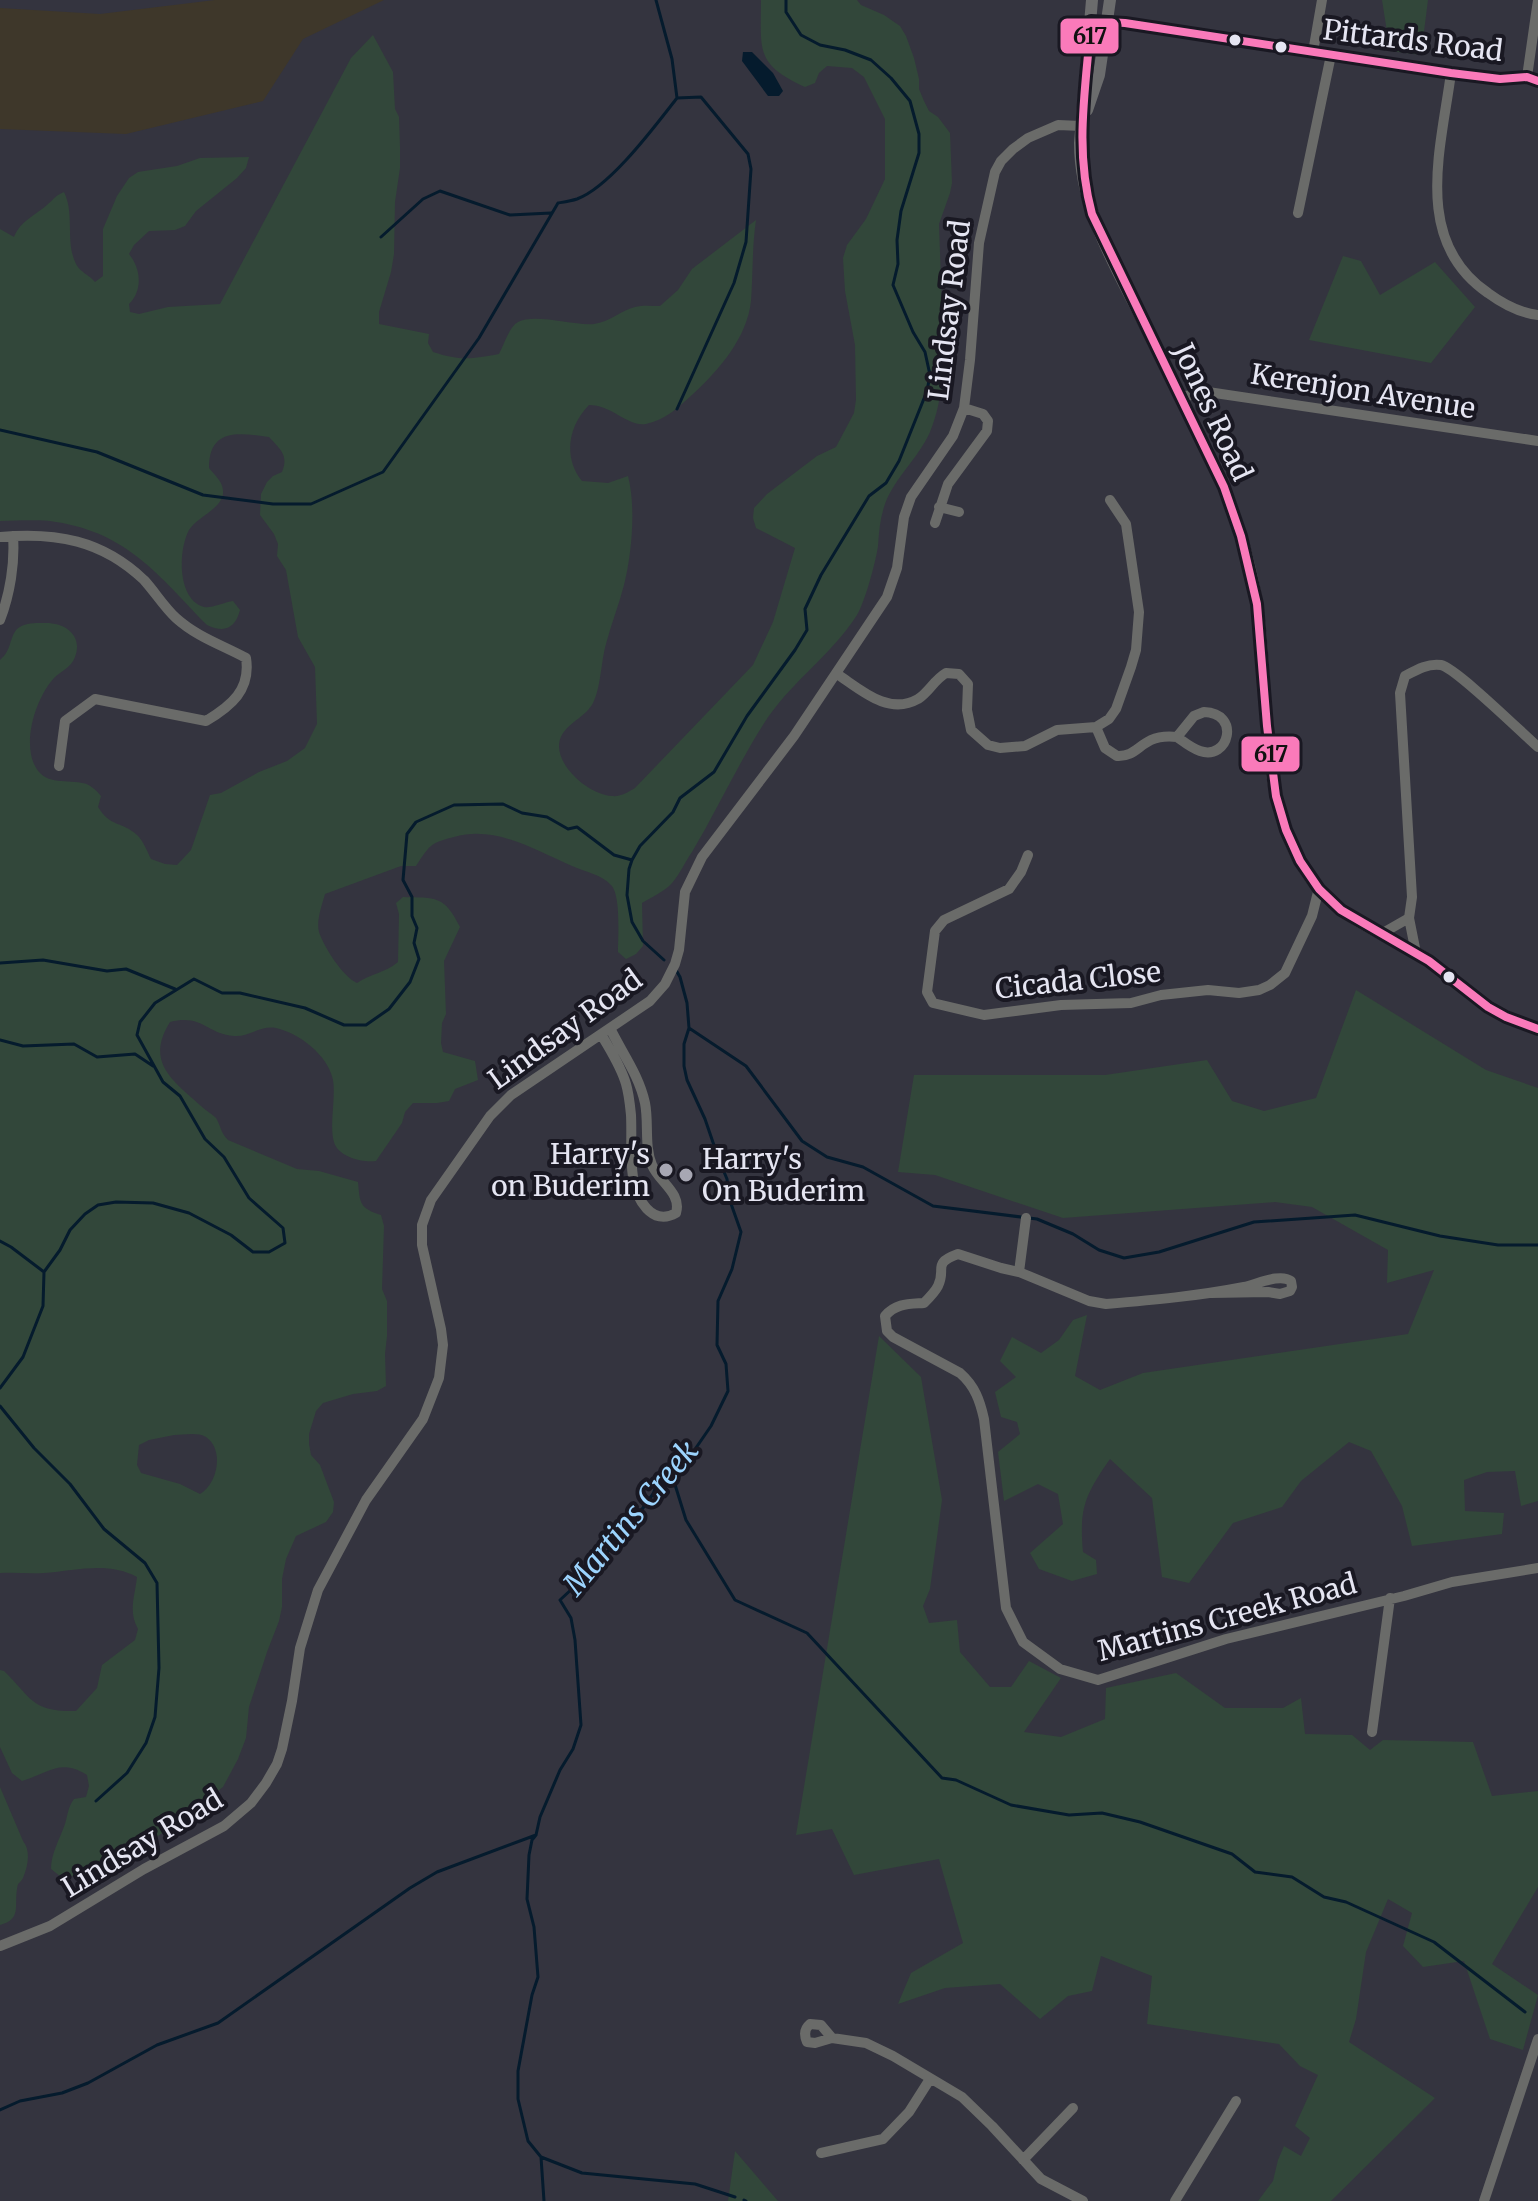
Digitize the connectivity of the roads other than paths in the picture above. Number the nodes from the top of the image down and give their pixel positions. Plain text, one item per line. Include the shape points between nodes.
1 (1092, 0) edge
2 (1110, 0) edge
3 (1322, 0) edge
4 (1538, 0) edge
5 (1091, 21) junction
6 (1107, 21) junction
7 (1313, 52) junction
8 (1331, 55) junction
9 (1451, 73) junction
10 (1533, 79) edge
11 (1081, 126) junction
12 (1298, 213) dead end
13 (1538, 315) edge
14 (1180, 397) junction
15 (964, 408) junction
16 (1538, 441) edge
17 (1110, 500) dead end
18 (939, 507) junction
19 (959, 512) dead end
20 (935, 523) dead end
21 (13, 536) junction
22 (0, 537) edge
23 (0, 620) edge
24 (837, 674) junction
25 (1096, 727) junction
26 (1177, 737) junction
27 (1538, 747) edge
28 (59, 766) dead end
29 (1028, 855) dead end
30 (1319, 888) junction
31 (1335, 905) junction
32 (1312, 916) junction
33 (1409, 918) junction
34 (1381, 934) junction
35 (1416, 953) junction
36 (1538, 1029) edge
37 (606, 1031) junction
38 (1026, 1218) dead end
39 (1019, 1272) junction
40 (1211, 1293) junction
41 (1538, 1568) edge
42 (1390, 1598) junction
43 (1372, 1732) dead end
44 (0, 1946) edge
45 (832, 2038) dead end
46 (1538, 2039) edge
47 (930, 2079) junction
48 (1236, 2101) dead end
49 (1073, 2108) dead end
50 (821, 2153) dead end
51 (1023, 2160) junction
52 (1083, 2201) edge
53 (1175, 2201) edge
54 (1484, 2201) edge

1 - 5 main road, Jones Road
2 - 6 main road, Jones Road
3 - 7 street
4 - 10 street
5 - 6 street, Pittards Road
5 - 11 main road, Jones Road
6 - 7 street, Pittards Road
6 - 11 main road, Jones Road via 1099,75
7 - 8 street, Pittards Road
8 - 9 street, Pittards Road
8 - 12 street
9 - 10 street, Pittards Road
9 - 13 street via 1436,180 1440,226 1456,263 1478,286 1504,304
11 - 14 main road, Jones Road via 1080,165 1092,214
11 - 15 street, Lindsay Road via 1058,125 1028,138 995,172 979,243
14 - 16 street, Kerenjon Avenue via 1208,392
14 - 30 main road, Jones Road via 1224,487 1251,570 1277,804 1288,839
15 - 18 street via 983,414 987,431 948,484
15 - 24 street, Lindsay Road via 953,436 911,497 887,597
17 - 25 street via 1126,524 1138,630 1116,709
18 - 19 street
18 - 20 street
21 - 22 street
21 - 23 street
21 - 28 street via 78,541 114,555 175,617 201,637 246,658 245,684 228,708 206,721 95,699 65,721
24 - 25 street via 885,704 915,701 946,673 959,674 968,684 971,730 1000,748 1025,746 1057,730
24 - 37 street, Lindsay Road via 702,857 685,892 679,950 665,984
25 - 26 street via 1105,748 1117,756 1157,738
26 - 26 street via 1204,712 1226,724 1223,744 1210,753
27 - 33 street via 1442,665 1405,676 1400,693
29 - 32 street, Cicada Close via 1009,889 944,920 935,931 927,992 933,1003 984,1015 1131,1003 1208,990 1259,990 1285,973
30 - 31 main road, Jones Road
30 - 32 street
31 - 32 street
31 - 34 main road, Jones Road
33 - 34 street
33 - 35 street
34 - 35 main road, Jones Road
35 - 36 main road, Jones Road via 1487,1006
37 - 37 street via 636,1076 650,1160 676,1196 676,1213 667,1218 648,1211 637,1193 626,1084
37 - 44 street, Lindsay Road via 500,1105 426,1211 422,1245 441,1329 439,1378 423,1419 366,1500 312,1603 286,1733 266,1783 224,1826 50,1926
38 - 39 street
39 - 40 street, Martins Creek Road via 1106,1304
39 - 42 street, Martins Creek Road via 958,1254 941,1265 938,1287 924,1303 890,1310 885,1325 893,1337 960,1373 980,1402 1006,1608 1023,1642 1060,1669 1098,1680 1226,1639
40 - 40 street, Martins Creek Road via 1276,1277 1286,1277 1292,1287 1280,1294
41 - 42 street
42 - 43 street
45 - 47 street via 866,2043
46 - 54 street
47 - 50 street via 883,2139
47 - 51 street via 962,2097
48 - 53 street
49 - 51 street
51 - 52 street via 1041,2179

